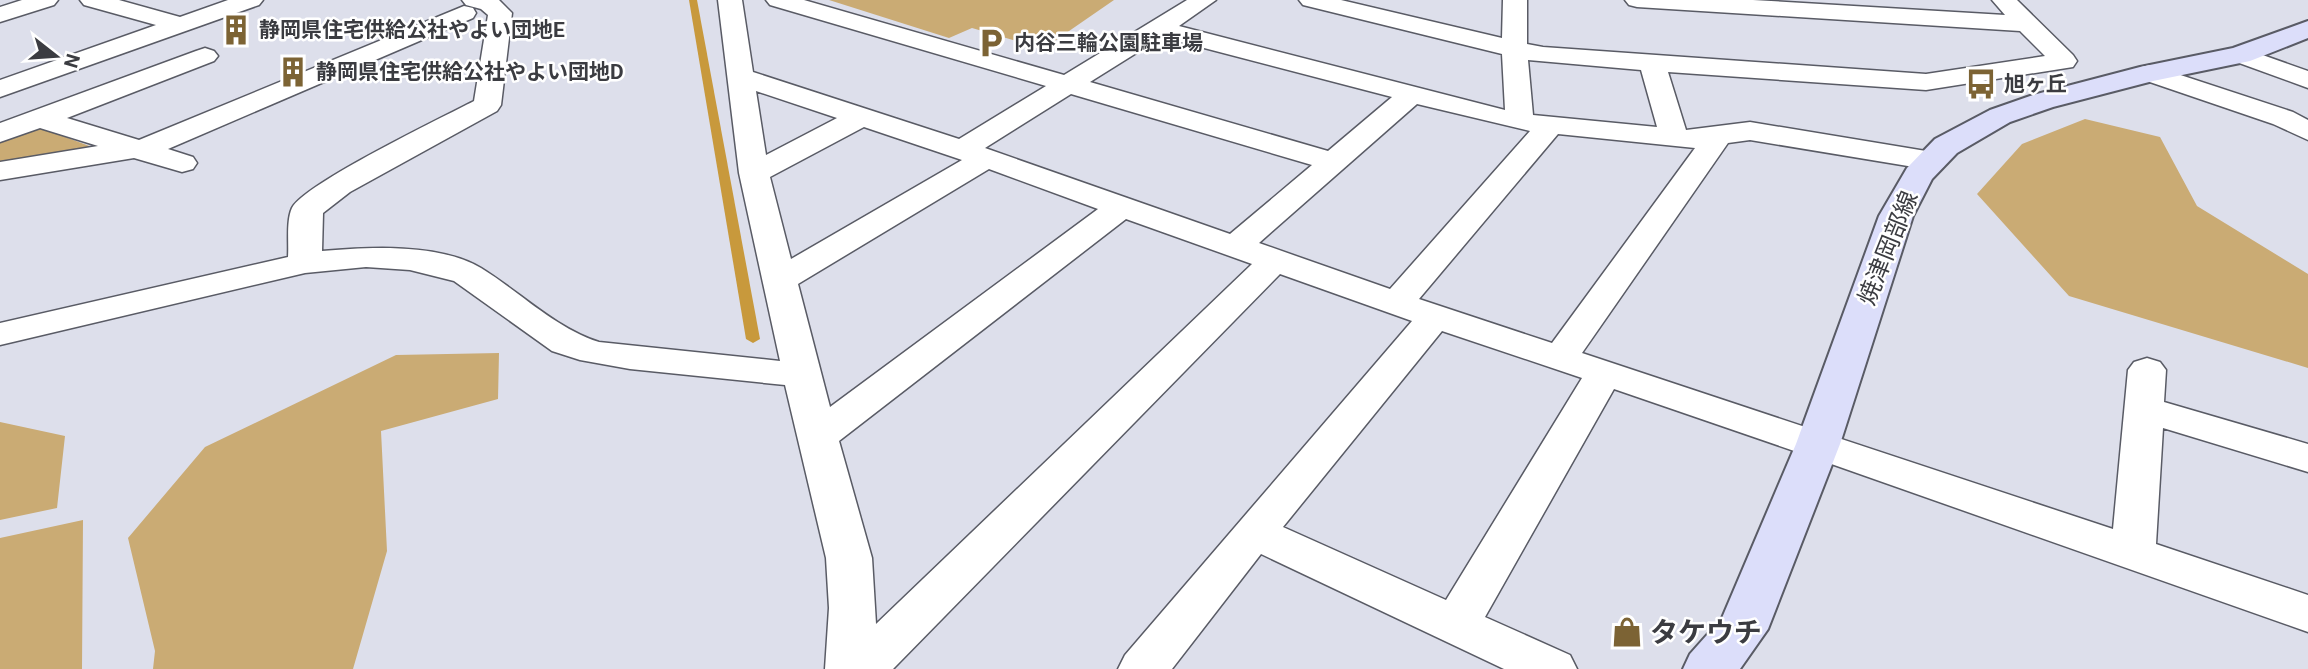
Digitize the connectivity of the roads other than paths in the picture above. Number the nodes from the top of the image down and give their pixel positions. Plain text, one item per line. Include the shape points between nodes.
1 (46, 0) edge
2 (92, 0) edge
3 (251, 0) edge
4 (730, 0) edge
5 (778, 0) edge
6 (1204, 0) edge
7 (1311, 0) edge
8 (1515, 0) edge
9 (1637, 0) edge
10 (2004, 0) edge
11 (469, 7) edge
12 (0, 15) edge
13 (2027, 24) junction
14 (183, 25) junction
15 (1157, 28) junction
16 (2308, 29) edge
17 (1514, 49) junction
18 (2241, 55) junction
19 (205, 56) dead end
20 (90, 58) junction
21 (1652, 63) junction
22 (2150, 73) junction
23 (153, 76) junction
24 (741, 77) junction
25 (2308, 80) edge
26 (1067, 83) junction
27 (0, 89) edge
28 (1412, 94) junction
29 (40, 118) junction
30 (859, 118) junction
31 (1535, 125) junction
32 (2308, 131) edge
33 (0, 133) edge
34 (1674, 137) junction
35 (1717, 138) junction
36 (137, 150) junction
37 (974, 154) junction
38 (1931, 161) junction
39 (1334, 162) junction
40 (181, 163) dead end
41 (0, 171) edge
42 (754, 173) junction
43 (1122, 206) junction
44 (1236, 246) junction
45 (1276, 260) junction
46 (305, 263) junction
47 (780, 279) junction
48 (1396, 303) junction
49 (1436, 317) junction
50 (0, 334) edge
51 (1560, 358) junction
52 (1604, 373) junction
53 (802, 375) junction
54 (817, 438) junction
55 (1818, 443) junction
56 (2308, 458) edge
57 (1254, 532) junction
58 (2133, 554) junction
59 (2308, 614) edge
60 (1456, 625) junction
61 (850, 669) edge
62 (862, 669) edge
63 (1143, 669) edge
64 (1552, 669) edge
65 (1709, 669) edge

1 - 12 street
2 - 14 street
3 - 14 street
4 - 24 street
5 - 26 street
6 - 15 street
7 - 17 street
8 - 17 street
9 - 13 street
10 - 13 street
11 - 36 street
11 - 46 street via 489,4 500,13 487,105 316,200 307,210
13 - 21 street via 2064,61 1926,82
14 - 20 street
15 - 26 street
15 - 28 street
16 - 18 main road, 焼津岡部線
17 - 21 street
17 - 31 street
18 - 22 main road, 焼津岡部線
18 - 25 street
19 - 23 street
20 - 23 street
20 - 27 street
21 - 34 street
22 - 32 street via 2283,118
22 - 38 main road, 焼津岡部線 via 2000,116 1946,146
23 - 29 street
24 - 30 street
24 - 42 street
26 - 37 street
26 - 39 street
28 - 31 street
28 - 39 street
29 - 33 street
29 - 36 street
30 - 37 street
30 - 42 street
31 - 34 street
31 - 48 street
34 - 35 street
35 - 38 street via 1750,131
35 - 51 street
36 - 40 street
36 - 41 street
37 - 43 street
37 - 47 street
38 - 55 main road, 焼津岡部線 via 1895,216
39 - 44 street
42 - 47 street
43 - 44 street
43 - 54 street
44 - 45 street
45 - 48 street
45 - 62 street
46 - 50 street
46 - 53 street via 366,257 444,265 466,274 565,343 584,349
47 - 53 street
48 - 49 street
49 - 51 street
49 - 57 street
51 - 52 street
52 - 55 street
52 - 60 street
53 - 54 street
54 - 61 street via 849,558 853,608
55 - 58 street
55 - 65 main road, 焼津岡部線 via 1743,629
56 - 58 street via 2146,389
57 - 60 street
57 - 63 street
58 - 59 street
60 - 64 street

